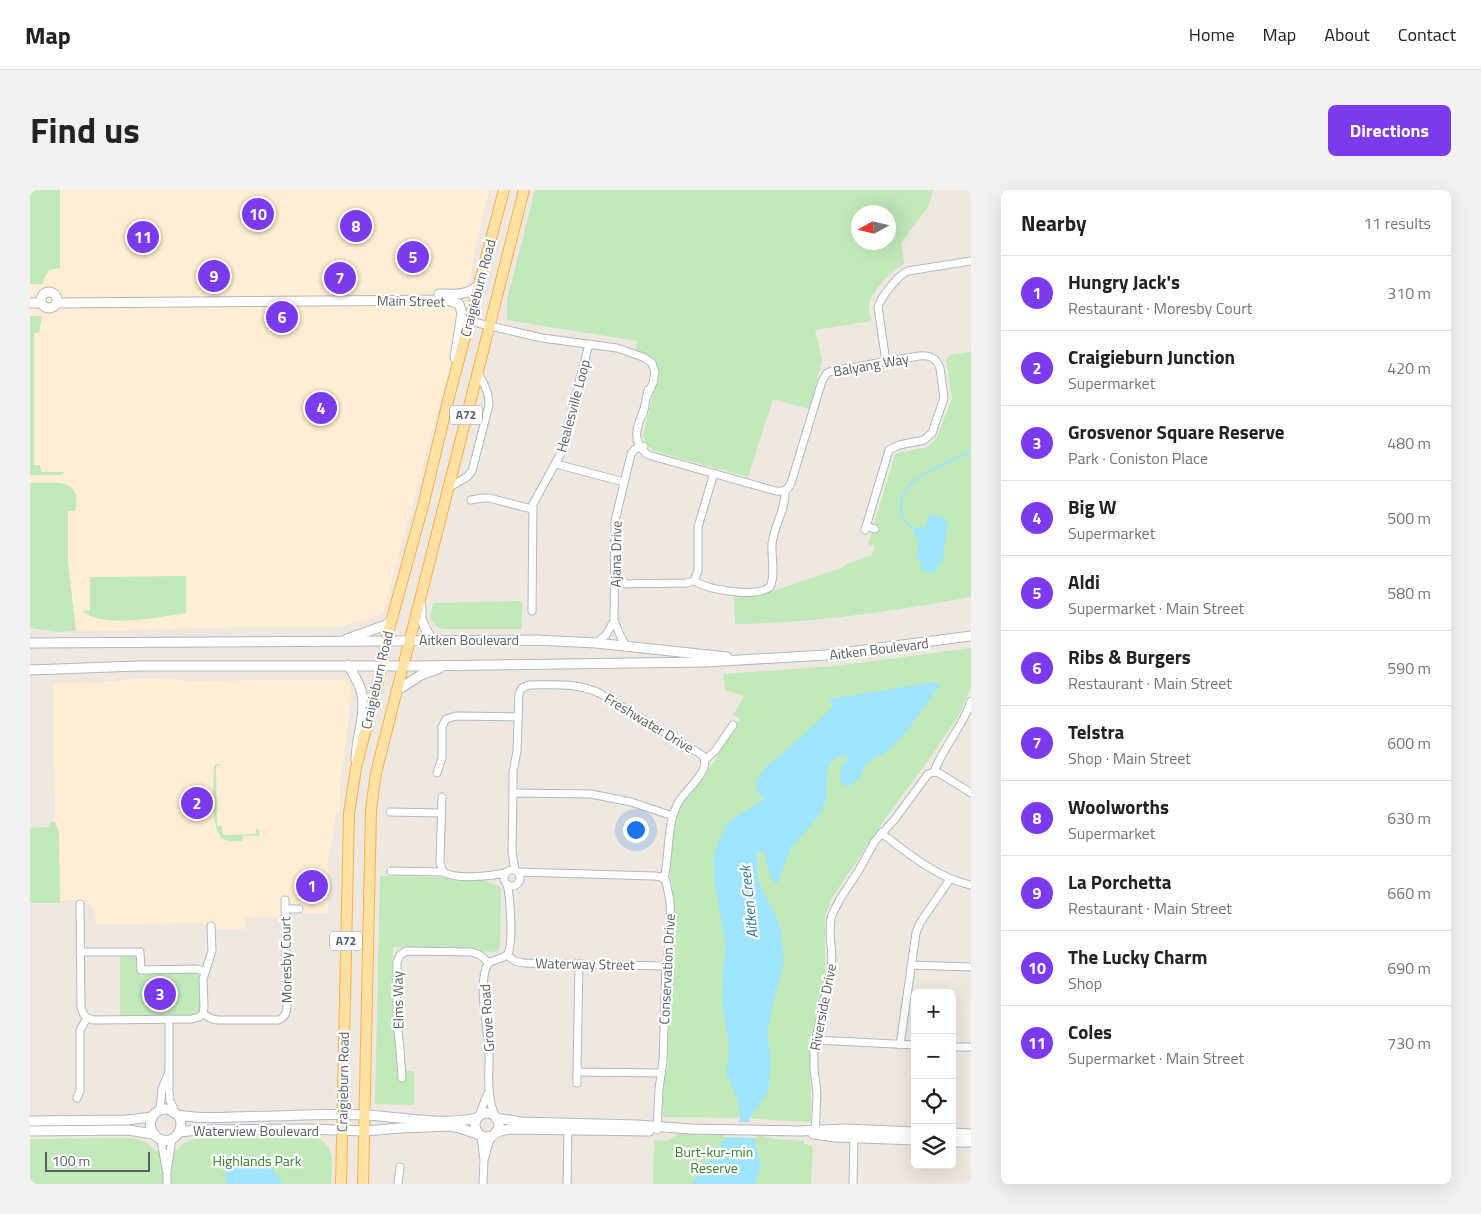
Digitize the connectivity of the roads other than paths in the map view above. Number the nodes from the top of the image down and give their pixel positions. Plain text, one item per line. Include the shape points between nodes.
1 (504, 190) edge
2 (524, 190) edge
3 (971, 260) edge
4 (478, 286) junction
5 (30, 297) edge
6 (41, 300) junction
7 (57, 300) junction
8 (30, 303) edge
9 (469, 321) junction
10 (489, 326) junction
11 (589, 344) junction
12 (886, 362) junction
13 (477, 372) junction
14 (449, 397) junction
15 (642, 447) junction
16 (556, 464) junction
17 (714, 473) junction
18 (624, 482) junction
19 (448, 488) junction
20 (782, 491) junction
21 (471, 500) dead end
22 (532, 509) junction
23 (875, 529) dead end
24 (694, 581) junction
25 (615, 584) junction
26 (420, 596) junction
27 (532, 611) dead end
28 (391, 621) junction
29 (614, 621) junction
30 (971, 636) edge
31 (431, 640) junction
32 (342, 641) junction
33 (387, 641) junction
34 (409, 641) junction
35 (30, 643) edge
36 (596, 643) junction
37 (626, 646) junction
38 (757, 660) junction
39 (348, 665) junction
40 (402, 665) junction
41 (448, 665) junction
42 (382, 666) junction
43 (30, 670) edge
44 (396, 691) junction
45 (971, 701) edge
46 (518, 717) junction
47 (733, 725) dead end
48 (705, 760) junction
49 (356, 768) junction
50 (934, 772) junction
51 (436, 773) dead end
52 (513, 793) junction
53 (971, 793) edge
54 (442, 797) dead end
55 (390, 812) dead end
56 (441, 813) junction
57 (673, 816) junction
58 (881, 833) junction
59 (391, 871) dead end
60 (443, 872) junction
61 (512, 872) junction
62 (535, 874) junction
63 (487, 876) junction
64 (664, 878) junction
65 (950, 879) junction
66 (512, 883) junction
67 (971, 885) edge
68 (285, 900) dead end
69 (80, 904) dead end
70 (285, 909) junction
71 (299, 909) dead end
72 (211, 926) dead end
73 (80, 952) junction
74 (507, 955) junction
75 (489, 962) junction
76 (579, 964) junction
77 (912, 965) junction
78 (666, 966) junction
79 (971, 968) edge
80 (204, 971) junction
81 (203, 1014) junction
82 (87, 1018) junction
83 (169, 1019) junction
84 (815, 1040) junction
85 (900, 1045) junction
86 (911, 1045) edge
87 (956, 1046) edge
88 (971, 1047) edge
89 (170, 1071) junction
90 (577, 1072) junction
91 (662, 1073) junction
92 (402, 1078) dead end
93 (577, 1083) dead end
94 (489, 1090) junction
95 (77, 1098) dead end
96 (160, 1110) junction
97 (177, 1113) junction
98 (343, 1115) junction
99 (364, 1116) junction
100 (152, 1117) junction
101 (478, 1117) junction
102 (496, 1118) junction
103 (30, 1121) edge
104 (568, 1127) junction
105 (657, 1129) junction
106 (30, 1131) edge
107 (342, 1131) junction
108 (364, 1131) junction
109 (180, 1132) junction
110 (815, 1132) junction
111 (911, 1132) edge
112 (495, 1133) junction
113 (956, 1133) edge
114 (153, 1134) junction
115 (854, 1134) junction
116 (971, 1134) edge
117 (481, 1135) junction
118 (172, 1139) junction
119 (161, 1140) junction
120 (911, 1140) edge
121 (956, 1142) edge
122 (971, 1142) edge
123 (484, 1160) junction
124 (400, 1167) dead end
125 (167, 1172) junction
126 (167, 1184) edge
127 (341, 1184) edge
128 (363, 1184) edge
129 (398, 1184) edge
130 (483, 1184) edge
131 (567, 1184) edge
132 (853, 1184) edge

1 - 4 main road, Craigieburn Road / A72
2 - 10 main road, Craigieburn Road / A72
3 - 12 street via 908,271 880,300 878,307
4 - 7 street, Main Street via 459,295
4 - 9 main road, Craigieburn Road / A72
5 - 6 street
6 - 7 street via 48,292
6 - 7 street via 44,307 50,308
6 - 8 street
7 - 14 street, Main Street via 448,300 459,304 462,313
9 - 10 street
9 - 14 main road, Craigieburn Road / A72
10 - 11 street
10 - 13 main road, Craigieburn Road / A72
11 - 15 street via 634,354 650,370 640,436
11 - 16 street, Healesville Loop
12 - 20 street, Balyang Way via 832,371 824,377 791,483
12 - 23 street, Balyang Way via 926,356 933,358 940,368 944,398 928,438 889,450 865,528
13 - 19 main road, Craigieburn Road / A72
13 - 19 street via 489,395 487,414 472,471
14 - 28 main road, Craigieburn Road / A72
15 - 17 street via 660,457
15 - 18 street, Ajana Drive via 631,458
16 - 18 street
16 - 22 street, Healesville Loop via 536,495
17 - 20 street
17 - 24 street via 698,527 698,571
18 - 25 street, Ajana Drive via 615,521
19 - 26 main road, Craigieburn Road / A72
20 - 24 street, Balyang Way via 784,504 772,541 772,584 768,589 735,592 706,587
21 - 22 street via 489,498
22 - 27 street, Healesville Loop
24 - 25 street
25 - 29 street, Ajana Drive
26 - 31 street via 421,619
26 - 34 main road, Craigieburn Road / A72
28 - 32 street
28 - 33 main road, Craigieburn Road / A72
29 - 36 street via 606,635
29 - 37 street, Ajana Drive
30 - 38 street, Aitken Boulevard via 860,652
31 - 34 street, Aitken Boulevard
31 - 36 street, Aitken Boulevard
32 - 33 street, Aitken Boulevard
32 - 35 street, Aitken Boulevard
33 - 34 street, Aitken Boulevard
33 - 42 main road, Craigieburn Road / A72
34 - 40 main road, Craigieburn Road / A72
36 - 37 street, Aitken Boulevard
37 - 38 street, Aitken Boulevard
38 - 41 street, Aitken Boulevard
39 - 42 street, Aitken Boulevard
39 - 43 street, Aitken Boulevard
39 - 49 street via 362,694
40 - 41 street, Aitken Boulevard
40 - 42 street, Aitken Boulevard
40 - 44 main road, Craigieburn Road / A72
41 - 44 street via 421,675
42 - 49 main road, Craigieburn Road / A72
44 - 99 main road, Craigieburn Road / A72 via 376,773 371,810
45 - 50 street, Riverside Drive via 964,720
46 - 48 street, Freshwater Drive via 519,693 528,685 583,686 702,755
46 - 51 street via 456,716 446,719 442,727 442,758
46 - 52 street
47 - 48 street
48 - 57 street, Freshwater Drive via 705,768 681,797
49 - 98 main road, Craigieburn Road / A72 via 349,812
50 - 53 street
50 - 58 street, Riverside Drive via 925,777
52 - 57 street via 591,794 631,802
52 - 61 street
54 - 56 street
55 - 56 street
56 - 60 street via 440,862
57 - 64 street, Freshwater Drive
58 - 65 street
58 - 84 street, Riverside Drive via 831,917 832,958
59 - 60 street
60 - 63 street
61 - 62 street
61 - 63 street
61 - 66 street
61 - 66 street via 520,877
62 - 64 street
62 - 66 street
63 - 66 street
64 - 78 street, Conservation Drive via 668,886 671,917
65 - 67 street
65 - 77 street via 920,923 913,945
66 - 74 street
68 - 70 street, Moresby Court
69 - 73 street
70 - 71 street, Moresby Court
70 - 81 street, Moresby Court via 286,1014 278,1020 212,1020
72 - 80 street via 212,951
73 - 80 street via 140,952 141,970
73 - 82 street via 81,1007
74 - 75 street
74 - 76 street, Waterway Street via 523,963
75 - 92 street, Elms Way via 472,952 406,951 400,956 397,962 396,1007
75 - 94 street, Grove Road via 484,970 484,1007
76 - 78 street, Waterway Street
76 - 90 street
77 - 79 street
77 - 85 street
78 - 91 street, Conservation Drive
80 - 81 street
81 - 83 street via 192,1019
82 - 83 street
82 - 95 street via 80,1030 80,1091
83 - 89 street
84 - 85 street
84 - 110 street, Riverside Drive
85 - 86 street
87 - 88 street
89 - 96 street via 162,1089
89 - 97 street via 170,1100
90 - 91 street
90 - 93 street
91 - 105 street, Conservation Drive
94 - 101 street, Grove Road
94 - 102 street, Grove Road
96 - 97 street
96 - 100 street
97 - 98 street, Waterview Boulevard via 200,1117
97 - 109 street via 182,1123
98 - 99 street, Waterview Boulevard
98 - 107 main road, Craigieburn Road / A72
99 - 101 street, Waterview Boulevard via 457,1122
99 - 108 main road, Craigieburn Road / A72
100 - 103 street
100 - 114 street
101 - 102 street via 490,1114
101 - 117 street via 475,1125
102 - 104 street
102 - 112 street
104 - 105 street
104 - 112 street via 510,1128
104 - 131 street
105 - 110 street
106 - 114 street via 128,1130
107 - 108 street, Waterview Boulevard
107 - 109 street, Waterview Boulevard
107 - 127 main road, Craigieburn Road / A72
108 - 117 street, Waterview Boulevard via 450,1126
108 - 128 main road, Craigieburn Road / A72
109 - 118 street
110 - 115 street
111 - 115 street
112 - 117 street via 488,1137
112 - 123 street
113 - 116 street
114 - 119 street
115 - 120 street
115 - 132 street
117 - 123 street
118 - 119 street
118 - 125 street
119 - 125 street
121 - 122 street
123 - 130 street
124 - 129 street
125 - 126 street

